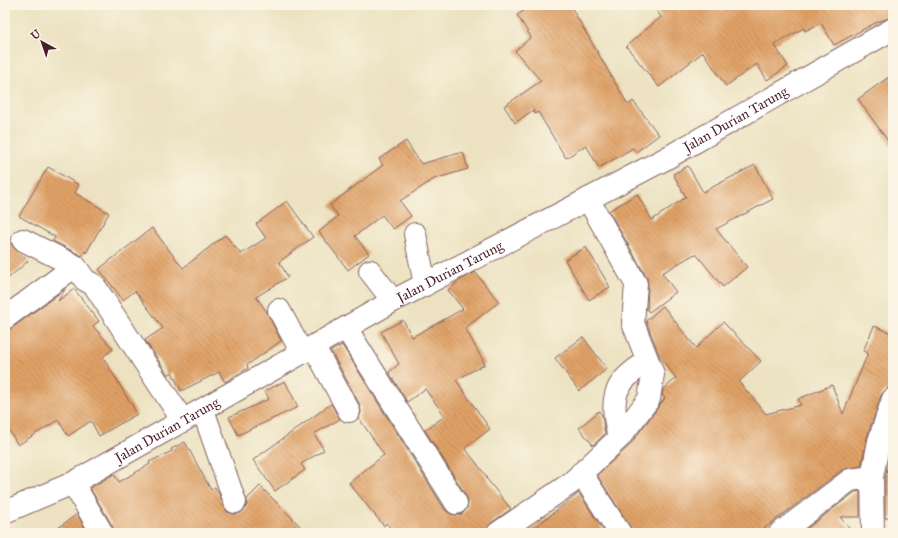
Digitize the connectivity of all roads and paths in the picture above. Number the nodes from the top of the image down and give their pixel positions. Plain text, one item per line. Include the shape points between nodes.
1 (893, 29) edge
2 (588, 200) junction
3 (415, 234) dead end
4 (23, 240) dead end
5 (75, 266) junction
6 (370, 271) dead end
7 (425, 285) junction
8 (393, 301) junction
9 (279, 310) dead end
10 (5, 318) edge
11 (346, 328) junction
12 (308, 350) junction
13 (648, 361) junction
14 (893, 399) edge
15 (203, 410) junction
16 (349, 411) dead end
17 (183, 421) junction
18 (620, 438) junction
19 (581, 474) junction
20 (872, 476) junction
21 (73, 483) junction
22 (235, 502) dead end
23 (456, 503) dead end
24 (5, 512) edge
25 (102, 533) edge
26 (499, 533) edge
27 (620, 533) edge
28 (780, 533) edge
29 (874, 533) edge

1 - 2 street, Jalan Durian Tarung
2 - 7 street, Jalan Durian Tarung
2 - 13 street via 636,284 633,323
3 - 7 street
4 - 5 street
5 - 10 street
5 - 17 street via 85,280 94,285
6 - 8 street
7 - 8 street, Jalan Durian Tarung
8 - 11 street, Jalan Durian Tarung
9 - 12 street
11 - 12 street, Jalan Durian Tarung
11 - 23 street
12 - 15 street, Jalan Durian Tarung
12 - 16 street
13 - 18 street via 653,374 649,399
13 - 18 street via 633,370 622,382 615,396 613,412
14 - 20 street via 878,441
15 - 17 street, Jalan Durian Tarung
15 - 22 street
17 - 21 street, Jalan Durian Tarung
18 - 19 street
19 - 26 street
19 - 27 street
20 - 28 street via 850,480
20 - 29 street
21 - 24 street, Jalan Durian Tarung
21 - 25 street

